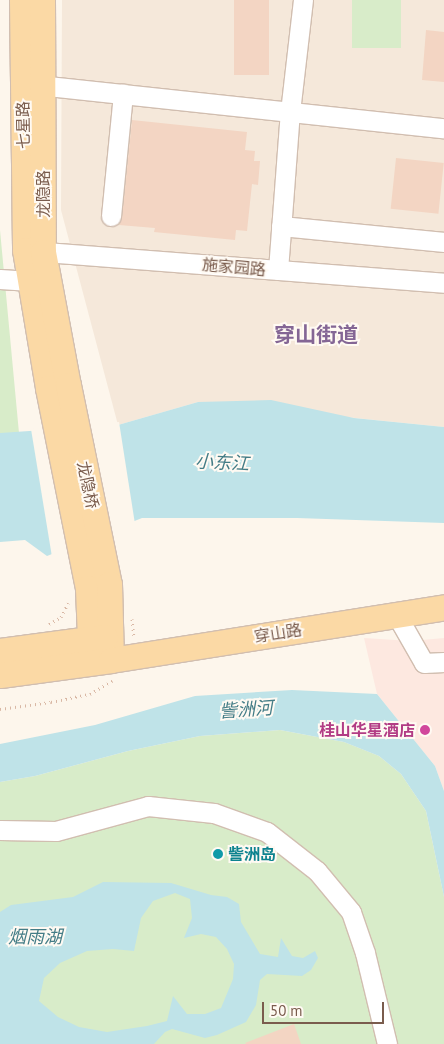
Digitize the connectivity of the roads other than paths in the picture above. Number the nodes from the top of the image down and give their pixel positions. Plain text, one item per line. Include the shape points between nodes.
1 (22, 0) edge
2 (42, 0) edge
3 (303, 0) edge
4 (33, 84) junction
5 (123, 94) junction
6 (290, 112) junction
7 (444, 128) edge
8 (111, 216) dead end
9 (281, 226) junction
10 (444, 242) edge
11 (34, 251) junction
12 (278, 270) junction
13 (0, 279) edge
14 (30, 281) junction
15 (444, 283) edge
16 (58, 387) junction
17 (444, 607) edge
18 (396, 614) junction
19 (100, 649) junction
20 (0, 651) edge
21 (444, 662) edge
22 (0, 675) edge
23 (0, 830) edge
24 (387, 1044) edge

1 - 4 main road, 七星路
2 - 4 main road, 龙隐路
3 - 6 street
4 - 5 street
4 - 11 main road, 龙隐路
5 - 6 street
5 - 8 street
6 - 7 street
6 - 9 street
9 - 10 street
9 - 12 street
11 - 12 street, 施家园路
11 - 14 main road, 龙隐路
11 - 16 main road, 龙隐路
12 - 15 street, 施家园路
13 - 14 street
14 - 16 main road, 龙隐路
16 - 19 main road, 龙隐桥
17 - 18 main road, 穿山路
18 - 19 main road, 穿山路
18 - 21 street via 424,663
19 - 20 main road, 穿山路
19 - 22 main road, 穿山路
23 - 24 street via 56,831 148,806 214,813 267,832 316,871 351,912

